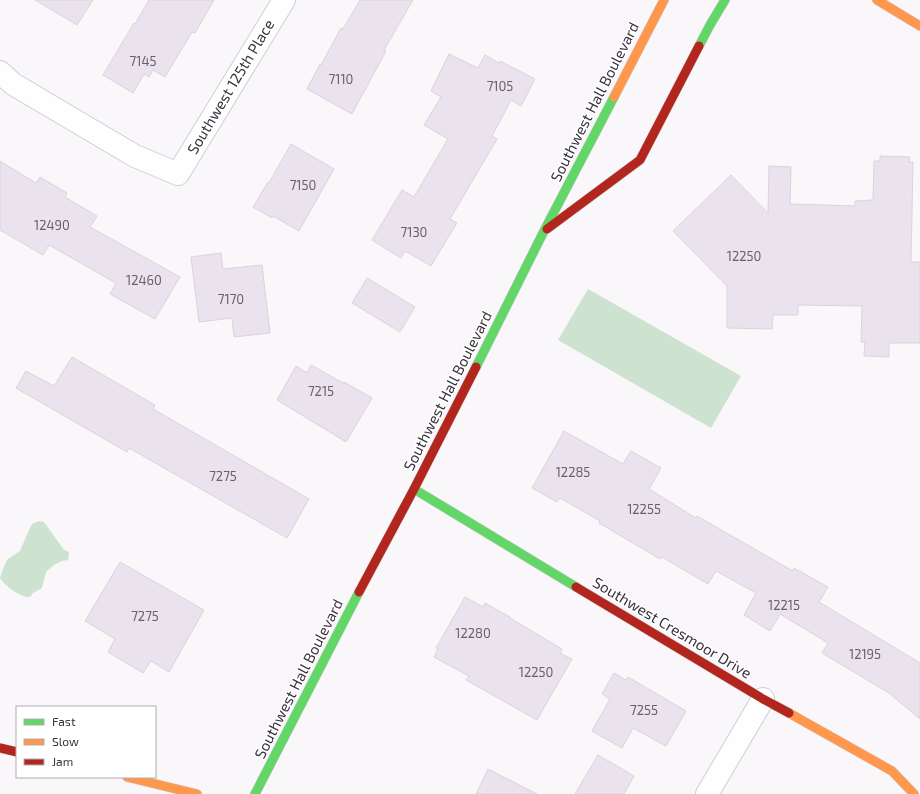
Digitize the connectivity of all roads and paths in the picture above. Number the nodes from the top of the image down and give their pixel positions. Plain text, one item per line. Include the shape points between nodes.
1 (284, 0) edge
2 (664, 0) edge
3 (725, 0) edge
4 (877, 1) edge
5 (920, 26) edge
6 (0, 72) edge
7 (544, 231) junction
8 (414, 489) junction
9 (763, 699) junction
10 (0, 748) edge
11 (16, 752) edge
12 (131, 778) edge
13 (197, 794) edge
14 (255, 794) edge
15 (707, 794) edge
16 (914, 794) edge

1 - 6 street, Southwest 125th Place via 178,174 135,156 13,84
2 - 7 main road, Southwest Hall Boulevard
3 - 7 main road via 640,160
4 - 5 main road
7 - 8 main road, Southwest Hall Boulevard
8 - 9 main road, Southwest Cresmoor Drive
8 - 14 main road, Southwest Hall Boulevard
9 - 15 street
9 - 16 main road, Southwest Cresmoor Drive via 892,771
10 - 11 main road
12 - 13 main road

